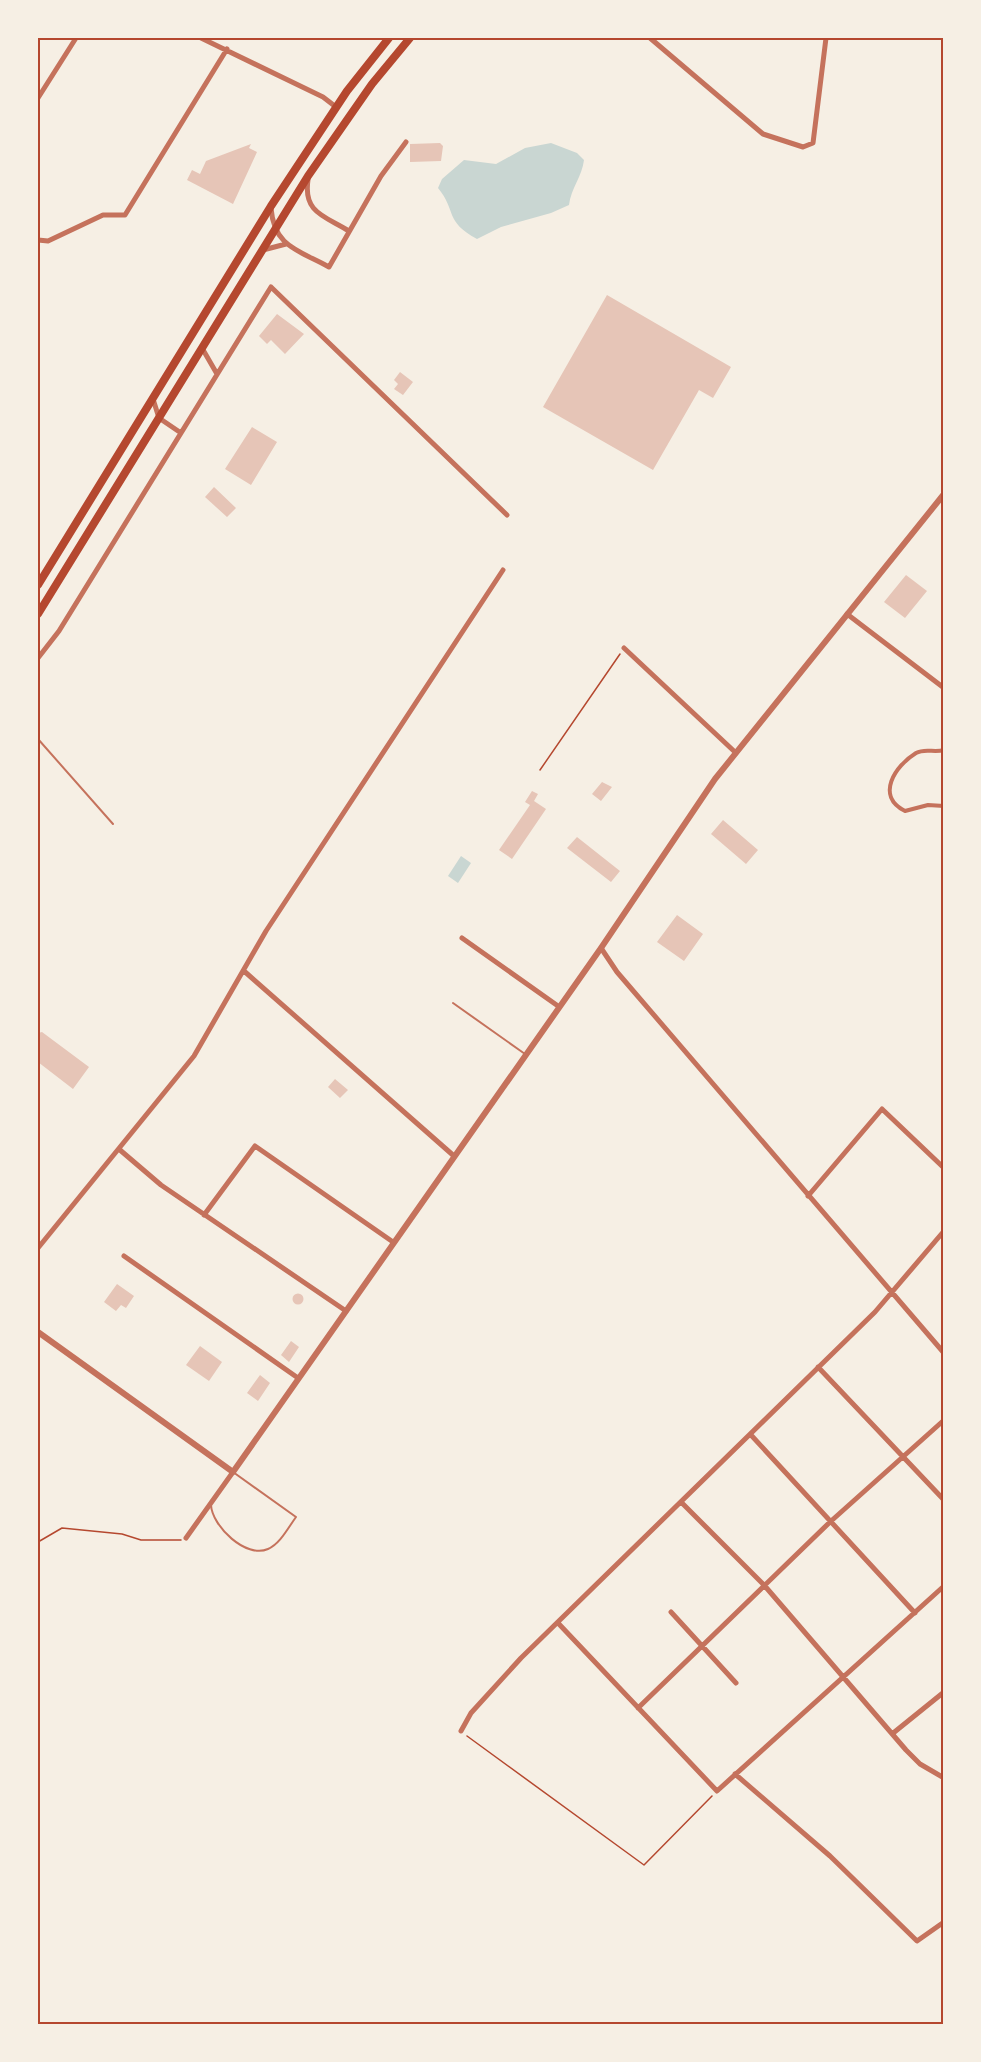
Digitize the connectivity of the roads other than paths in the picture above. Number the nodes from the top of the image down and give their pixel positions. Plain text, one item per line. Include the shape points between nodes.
1 (76, 38) edge
2 (201, 38) edge
3 (389, 38) edge
4 (410, 38) edge
5 (650, 38) edge
6 (826, 38) edge
7 (226, 49) junction
8 (38, 98) edge
9 (336, 107) junction
10 (406, 142) dead end
11 (308, 176) junction
12 (271, 206) junction
13 (274, 230) junction
14 (349, 231) junction
15 (38, 240) edge
16 (287, 244) junction
17 (261, 250) junction
18 (202, 348) junction
19 (217, 374) junction
20 (153, 399) junction
21 (159, 418) junction
22 (181, 433) junction
23 (942, 498) edge
24 (507, 515) dead end
25 (502, 570) dead end
26 (38, 585) edge
27 (38, 614) edge
28 (848, 614) junction
29 (624, 648) road end
30 (38, 658) edge
31 (944, 688) edge
32 (38, 740) edge
33 (944, 750) edge
34 (736, 753) junction
35 (944, 806) edge
36 (113, 824) dead end
37 (462, 939) dead end
38 (601, 948) junction
39 (244, 971) junction
40 (453, 1003) dead end
41 (558, 1006) junction
42 (525, 1054) junction
43 (120, 1150) junction
44 (454, 1156) junction
45 (944, 1168) edge
46 (808, 1196) junction
47 (204, 1215) junction
48 (944, 1231) edge
49 (393, 1242) junction
50 (38, 1248) edge
51 (124, 1256) dead end
52 (891, 1293) junction
53 (346, 1311) junction
54 (38, 1332) edge
55 (944, 1353) edge
56 (818, 1367) junction
57 (298, 1378) junction
58 (943, 1421) edge
59 (751, 1435) junction
60 (904, 1457) junction
61 (233, 1472) junction
62 (944, 1500) edge
63 (211, 1502) junction
64 (681, 1502) junction
65 (830, 1522) junction
66 (186, 1538) dead end
67 (764, 1585) junction
68 (944, 1586) edge
69 (671, 1612) dead end
70 (915, 1613) junction
71 (558, 1623) junction
72 (702, 1646) junction
73 (846, 1677) junction
74 (736, 1683) dead end
75 (944, 1692) edge
76 (638, 1708) junction
77 (461, 1731) road end
78 (892, 1734) junction
79 (735, 1774) junction
80 (944, 1778) edge
81 (944, 1922) edge

1 - 8 street
2 - 7 street
3 - 9 main road
4 - 11 main road via 372,84
5 - 6 street via 763,134 803,147 813,143
7 - 9 street
7 - 15 street via 124,215 103,215 48,241
9 - 12 main road
10 - 14 street via 386,167
11 - 13 main road
11 - 14 street via 307,198 311,207
12 - 13 street
12 - 20 main road
13 - 16 street
13 - 17 main road
14 - 16 street via 329,267
16 - 17 street
17 - 18 main road
18 - 19 street
18 - 21 main road
19 - 22 street
19 - 24 street via 272,287
20 - 21 street
20 - 26 main road
21 - 22 street
21 - 27 main road
22 - 30 street
23 - 28 street
25 - 39 street
28 - 31 street
28 - 34 street
29 - 34 street
32 - 36 lane
33 - 35 street via 916,753 891,779 889,793 905,811 928,805
34 - 38 street
37 - 41 street
38 - 41 street
38 - 46 street via 617,972
39 - 43 street via 194,1056
39 - 44 street
40 - 42 lane
41 - 42 street
42 - 44 street
43 - 47 street
43 - 50 street
44 - 49 street
45 - 46 street via 882,1109
46 - 52 street
47 - 49 street via 255,1146
47 - 53 street
48 - 52 street
49 - 53 street
51 - 57 street
52 - 55 street
52 - 56 street
53 - 57 street
54 - 61 street
56 - 59 street
56 - 60 street
57 - 61 street
58 - 60 street
59 - 64 street
59 - 65 street
60 - 62 street
60 - 65 street
61 - 63 street
61 - 63 lane via 296,1517 271,1548 254,1551 219,1527 212,1515
63 - 66 street
64 - 67 street
64 - 71 street
65 - 67 street
65 - 70 street
67 - 72 street
67 - 73 street
68 - 70 street
69 - 72 street
70 - 73 street
71 - 76 street
71 - 77 street via 471,1713
72 - 74 street
72 - 76 street
73 - 78 street
73 - 79 street
75 - 78 street
76 - 79 street via 717,1791
78 - 80 street via 920,1764
79 - 81 street via 830,1856 917,1941

